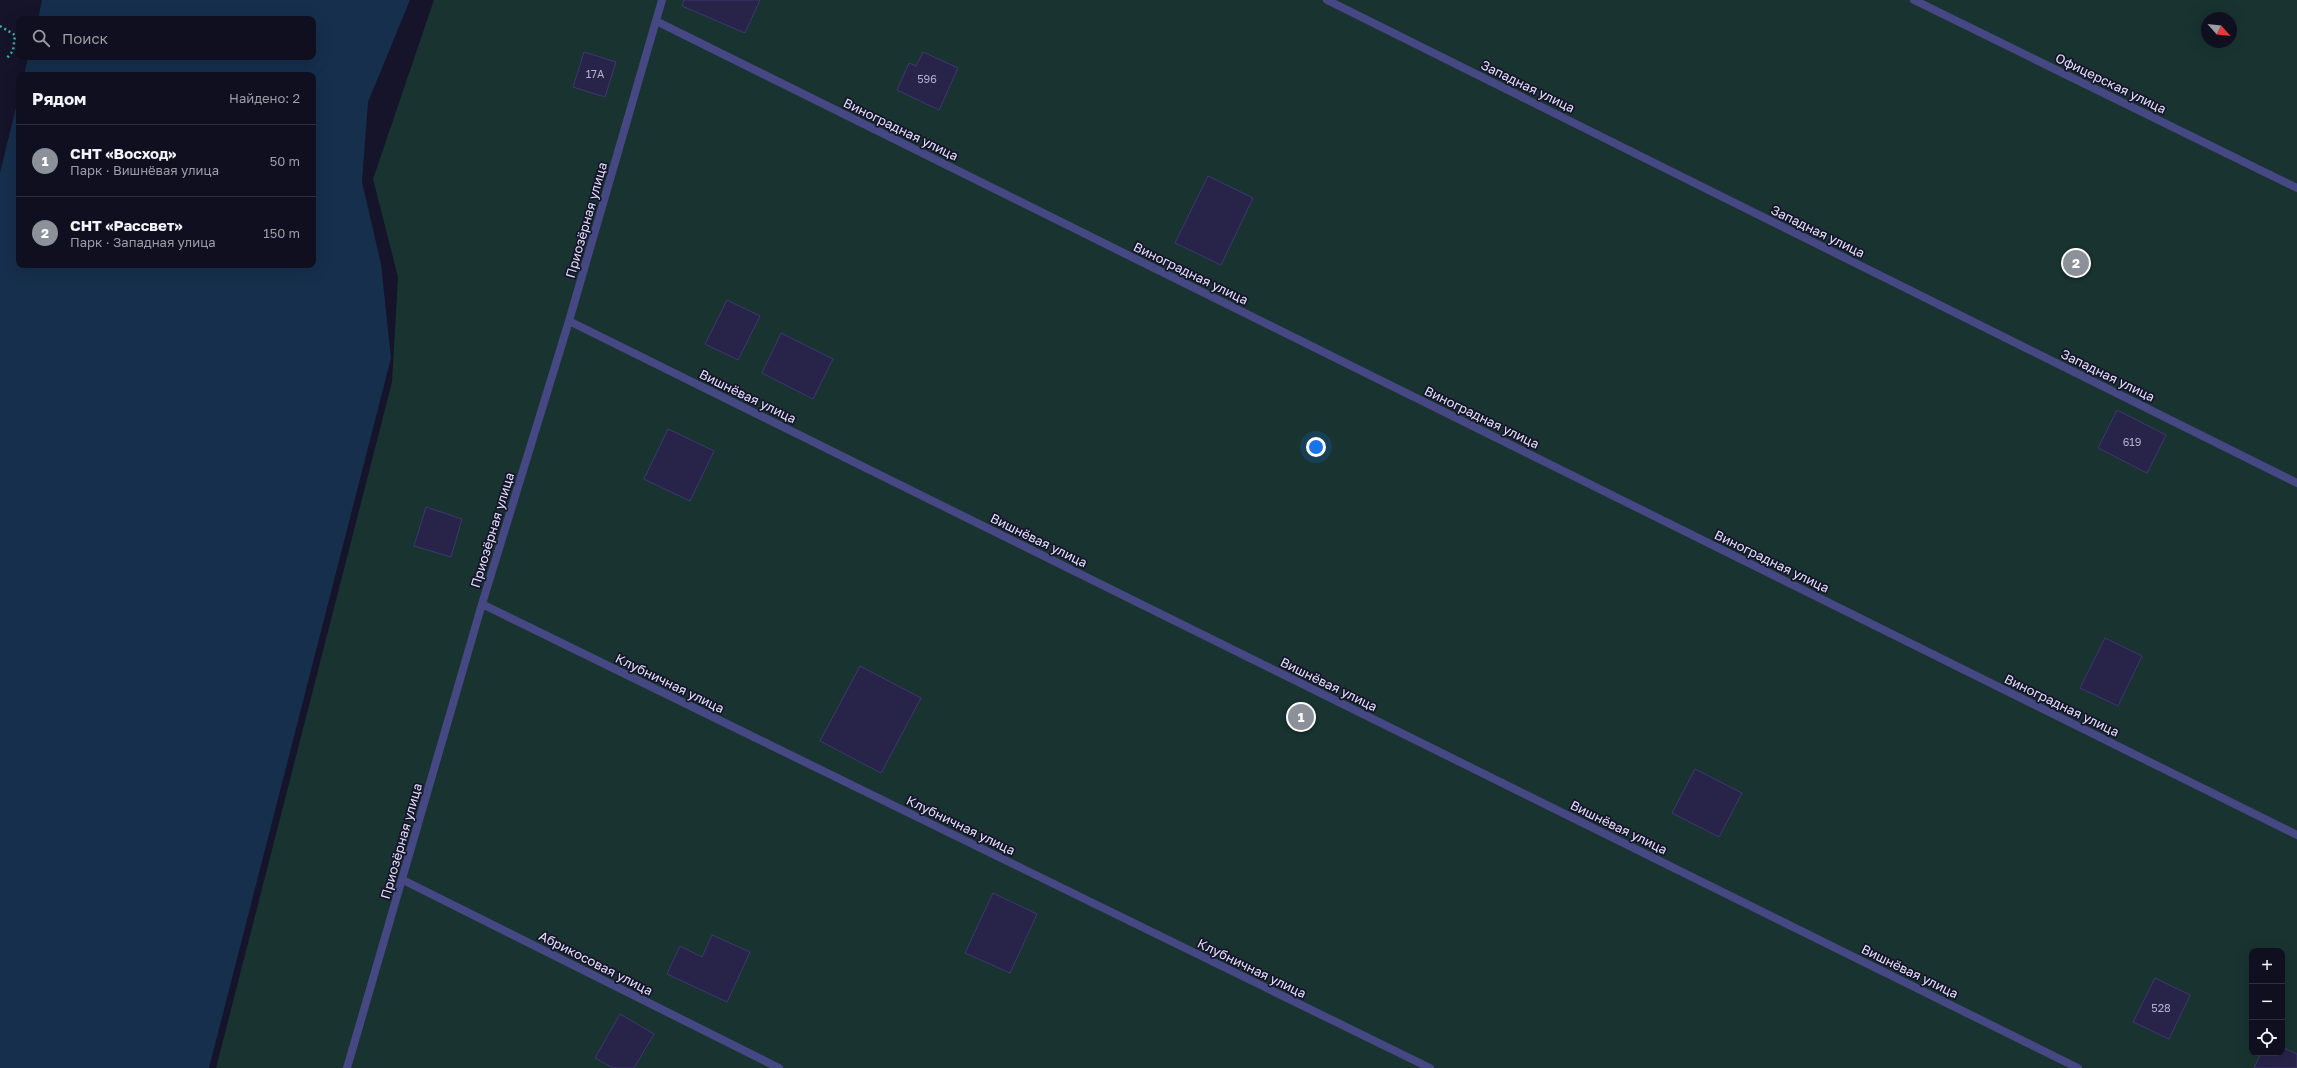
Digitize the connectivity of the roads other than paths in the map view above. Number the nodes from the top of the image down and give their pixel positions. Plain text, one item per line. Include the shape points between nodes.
1 (662, 0) edge
2 (1328, 0) edge
3 (1914, 0) edge
4 (656, 21) junction
5 (2297, 188) edge
6 (569, 321) junction
7 (2297, 483) edge
8 (482, 604) junction
9 (2297, 835) edge
10 (403, 880) junction
11 (347, 1068) edge
12 (779, 1068) edge
13 (1430, 1068) edge
14 (2078, 1068) edge

1 - 4 street, Приозёрная улица
2 - 7 street, Западная улица
3 - 5 street, Офицерская улица
4 - 6 street, Приозёрная улица
4 - 9 street, Виноградная улица
6 - 8 street, Приозёрная улица
6 - 14 street, Вишнёвая улица
8 - 10 street, Приозёрная улица
8 - 13 street, Клубничная улица
10 - 11 street, Приозёрная улица
10 - 12 street, Абрикосовая улица

